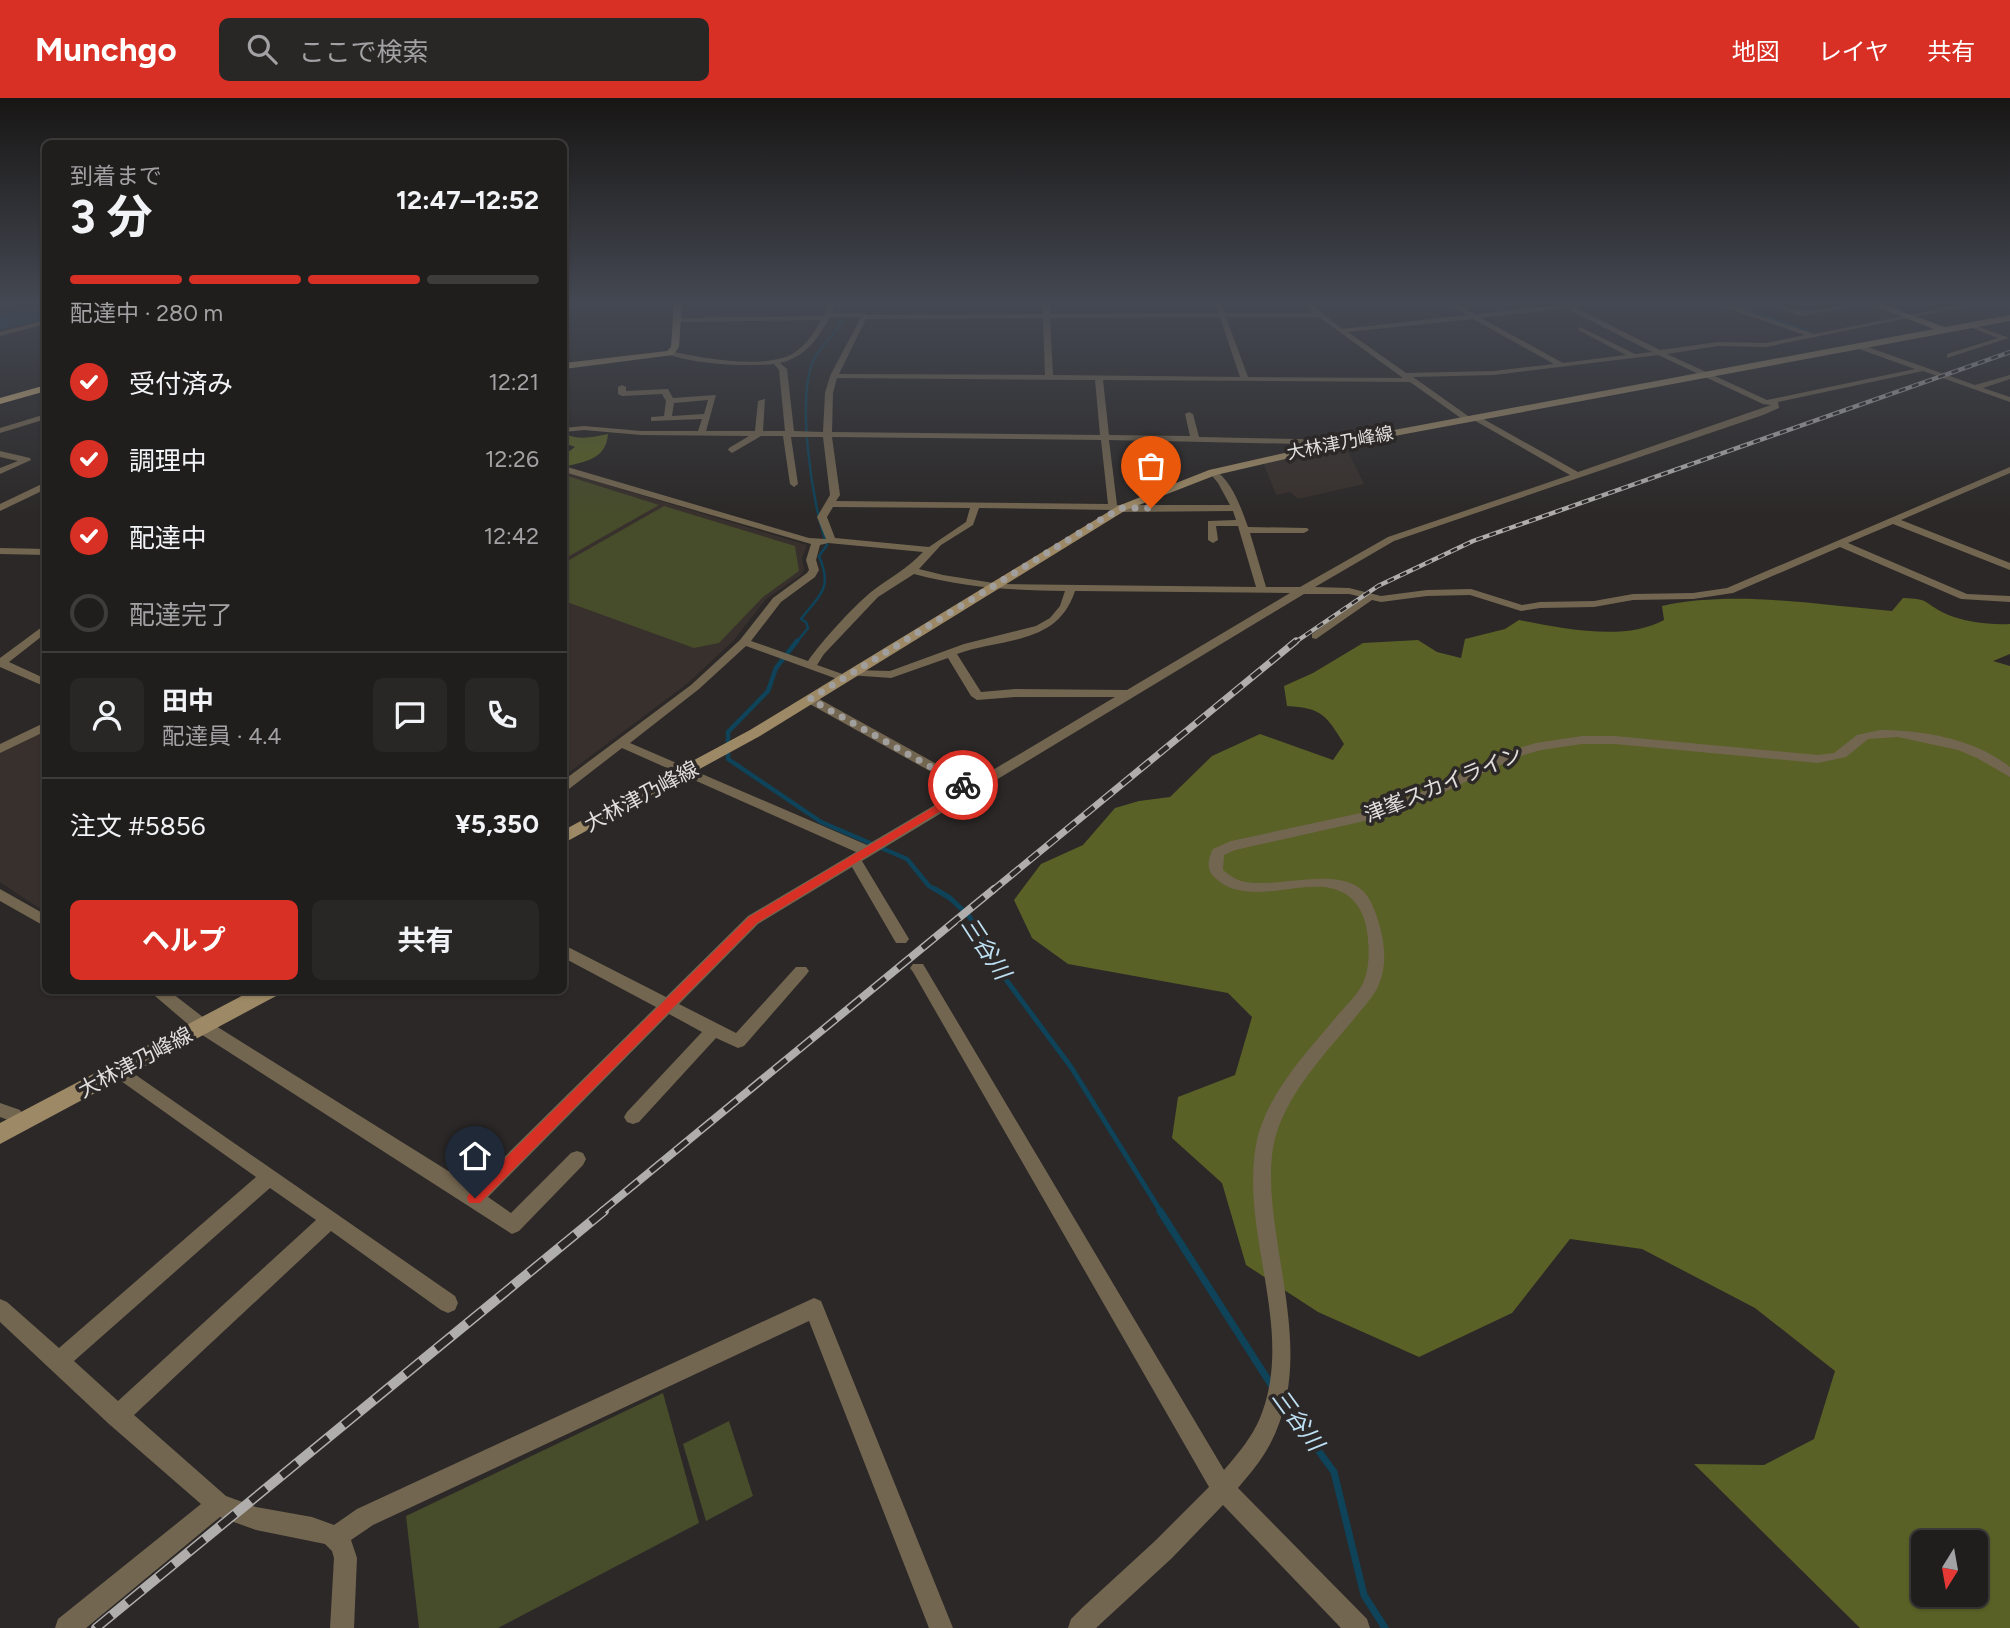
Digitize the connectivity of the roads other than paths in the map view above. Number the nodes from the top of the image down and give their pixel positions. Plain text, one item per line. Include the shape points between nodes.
1 (782, 374) edge
2 (1049, 374) edge
3 (1243, 374) edge
4 (1404, 374) edge
5 (1470, 374) edge
6 (1707, 374) edge
7 (1899, 374) edge
8 (1933, 374) edge
9 (1704, 375) junction
10 (834, 376) joint
11 (2010, 377) edge
12 (1049, 378) junction
13 (1409, 378) junction
14 (1099, 379) junction
15 (1245, 380) junction
16 (42, 387) edge
17 (622, 387) dead end
18 (1973, 388) junction
19 (0, 398) edge
20 (2010, 400) edge
21 (670, 401) junction
22 (762, 401) dead end
23 (1773, 401) junction
24 (1189, 414) dead end
25 (707, 416) junction
26 (42, 417) edge
27 (668, 418) junction
28 (1471, 418) junction
29 (654, 419) dead end
30 (0, 430) edge
31 (567, 430) edge
32 (702, 432) junction
33 (759, 434) junction
34 (792, 435) junction
35 (828, 435) junction
36 (1104, 437) junction
37 (1154, 438) junction
38 (1195, 438) junction
39 (1346, 442) junction
40 (733, 450) dead end
41 (0, 454) edge
42 (1157, 458) dead end
43 (567, 470) edge
44 (2010, 470) edge
45 (0, 471) edge
46 (1213, 472) junction
47 (1577, 475) junction
48 (793, 484) dead end
49 (42, 487) edge
50 (0, 499) edge
51 (10, 503) junction
52 (831, 503) junction
53 (975, 506) junction
54 (0, 508) edge
55 (1119, 508) junction
56 (1235, 509) junction
57 (1891, 520) junction
58 (1243, 527) junction
59 (1304, 530) dead end
60 (1213, 540) dead end
61 (825, 542) junction
62 (1840, 542) junction
63 (930, 550) junction
64 (0, 551) edge
65 (42, 552) edge
66 (2010, 567) edge
67 (912, 570) junction
68 (992, 586) junction
69 (1071, 588) junction
70 (1262, 590) junction
71 (1303, 591) junction
72 (1369, 597) junction
73 (2010, 600) edge
74 (42, 630) edge
75 (1316, 636) dead end
76 (744, 642) junction
77 (951, 653) junction
78 (0, 663) edge
79 (812, 664) junction
80 (848, 675) junction
81 (42, 682) edge
82 (1131, 694) junction
83 (810, 699) junction
84 (42, 728) edge
85 (620, 743) junction
86 (0, 749) edge
87 (687, 772) junction
88 (2010, 773) edge
89 (567, 784) edge
90 (972, 789) junction
91 (567, 835) edge
92 (874, 848) junction
93 (855, 860) junction
94 (0, 894) edge
95 (42, 920) edge
96 (901, 939) dead end
97 (567, 953) edge
98 (918, 968) dead end
99 (801, 971) dead end
100 (161, 994) edge
101 (263, 994) edge
102 (668, 1005) junction
103 (202, 1026) junction
104 (713, 1030) junction
105 (120, 1071) junction
106 (0, 1110) edge
107 (633, 1117) dead end
108 (9, 1129) edge
109 (577, 1159) dead end
110 (269, 1177) junction
111 (475, 1198) junction
112 (330, 1220) junction
113 (448, 1303) dead end
114 (0, 1309) edge
115 (58, 1362) junction
116 (117, 1416) junction
117 (1223, 1489) junction
118 (218, 1504) junction
119 (335, 1538) junction
120 (67, 1628) edge
121 (342, 1628) edge
122 (942, 1628) edge
123 (1080, 1628) edge
124 (1358, 1628) edge

1 - 34 street
2 - 12 street
3 - 15 street
4 - 13 street
5 - 13 street
6 - 9 main road, 大林津乃峰線
7 - 23 street
8 - 18 street
9 - 23 street
9 - 28 main road, 大林津乃峰線
10 - 12 street
10 - 35 street
11 - 18 street
12 - 14 street
13 - 15 street
13 - 28 street
14 - 15 street
14 - 36 street
16 - 19 highway
17 - 21 street via 622,394 665,391
18 - 20 street
21 - 25 street via 713,397
21 - 27 street
22 - 33 street
23 - 47 street via 1776,406 1767,411
24 - 38 street
25 - 27 street
25 - 32 street
26 - 30 street
27 - 29 street
28 - 39 main road, 大林津乃峰線
28 - 47 street
31 - 32 street
32 - 33 street
33 - 34 street
33 - 40 street
34 - 35 street
34 - 48 street
35 - 36 street
35 - 52 street via 835,495
36 - 37 street
36 - 55 street
37 - 38 street
37 - 42 street
38 - 39 street
39 - 46 main road, 大林津乃峰線
41 - 45 street via 27,460
43 - 61 street
44 - 57 street
46 - 55 main road, 大林津乃峰線
46 - 56 street
47 - 71 street via 1391,539
49 - 51 street
50 - 51 street
51 - 54 street
52 - 53 street
52 - 61 street via 822,517
53 - 55 street
53 - 63 street via 970,523
55 - 56 street
55 - 68 main road, 大林津乃峰線
56 - 58 street
57 - 62 street
57 - 66 street
58 - 59 street
58 - 60 street via 1211,523
58 - 70 street
61 - 63 street
61 - 76 street via 811,560 811,575 771,606
62 - 72 street via 1729,591 1693,596 1529,608 1508,606 1471,592
62 - 73 street via 1965,597
63 - 67 street
64 - 65 street
67 - 68 street
67 - 79 street via 874,596
68 - 69 street
68 - 80 main road, 大林津乃峰線
69 - 70 street
69 - 77 street via 1061,615 1041,629
70 - 71 street
71 - 72 street via 1349,591
71 - 82 street
72 - 75 street
74 - 78 street
76 - 79 street
76 - 85 street via 695,687
77 - 80 street via 891,675
77 - 82 street via 977,696
78 - 81 street
79 - 80 street
80 - 83 main road, 大林津乃峰線
82 - 90 street
83 - 87 main road, 大林津乃峰線
83 - 90 street
84 - 86 street
85 - 87 street
85 - 89 street
87 - 91 main road, 大林津乃峰線
87 - 92 street
88 - 117 street, 津峯スカイライン via 1979,755 1902,734 1863,737 1843,754 1818,759 1582,740 1514,754 1373,815 1221,850 1215,867 1231,882 1254,886 1328,883 1353,892 1368,909 1377,964 1372,983 1279,1106 1265,1144 1263,1197 1280,1321 1281,1365 1270,1421
90 - 92 street
92 - 93 street
93 - 96 street
93 - 102 street via 753,920
94 - 95 street
97 - 102 street
98 - 117 street
99 - 104 street via 738,1041
100 - 103 street
101 - 103 main road, 大林津乃峰線
102 - 104 street
102 - 111 street
103 - 105 main road, 大林津乃峰線
103 - 111 street
104 - 107 street
105 - 108 main road, 大林津乃峰線
105 - 110 street
106 - 108 street via 14,1115
109 - 111 street via 512,1225
110 - 112 street
110 - 115 street
112 - 113 street
112 - 116 street
114 - 115 street
115 - 116 street
116 - 118 street
117 - 123 street, 津峯スカイライン
117 - 124 street
118 - 119 street via 235,1513 319,1530
118 - 120 street
119 - 121 street via 345,1552
119 - 122 street via 365,1517 814,1308

